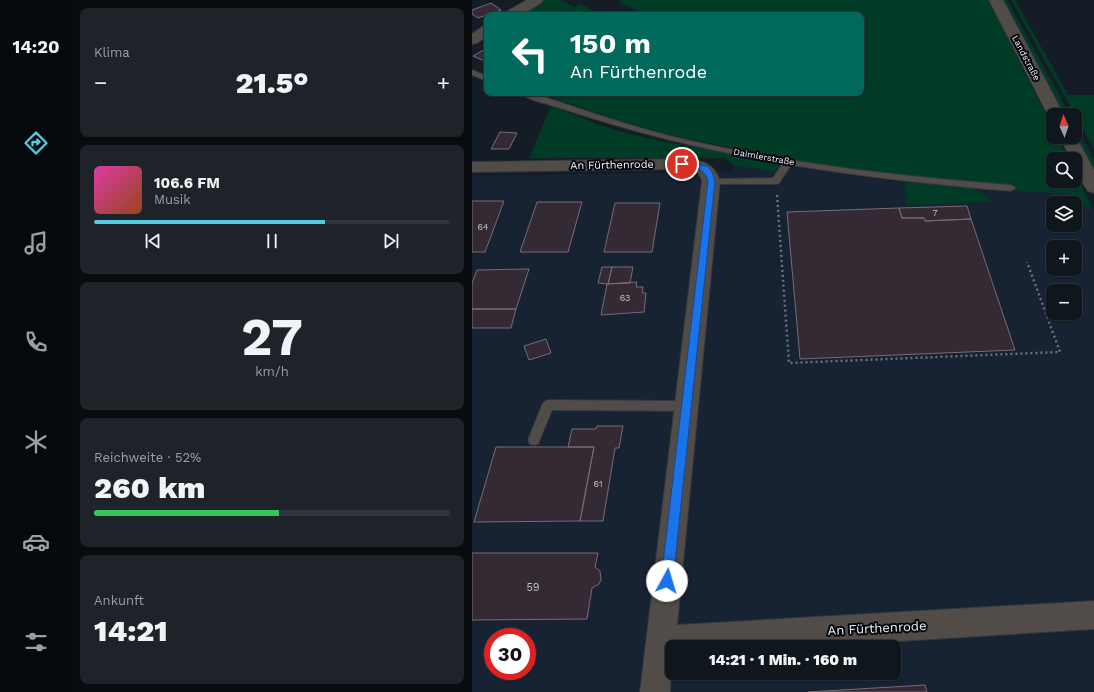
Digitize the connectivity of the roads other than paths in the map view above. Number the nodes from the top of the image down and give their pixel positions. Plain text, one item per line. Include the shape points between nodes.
1 (536, 0) edge
2 (996, 0) edge
3 (516, 12) edge
4 (484, 32) edge
5 (472, 40) edge
6 (472, 72) edge
7 (484, 78) edge
8 (533, 96) edge
9 (1052, 108) edge
10 (1072, 144) edge
11 (788, 162) junction
12 (472, 167) edge
13 (711, 181) junction
14 (1094, 187) edge
15 (1011, 188) dead end
16 (686, 406) junction
17 (534, 440) dead end
18 (1094, 615) edge
19 (660, 641) junction
20 (655, 692) edge

1 - 3 street
2 - 9 street, Landstraße
4 - 5 street
6 - 7 lane
8 - 11 lane, Daimlerstraße via 670,139
10 - 14 street
11 - 13 lane via 776,181
11 - 15 lane, Daimlerstraße via 897,178
12 - 13 street, An Fürthenrode via 692,164 705,168
13 - 16 street
16 - 17 lane via 548,405
16 - 19 street
18 - 19 street, An Fürthenrode
19 - 20 street

